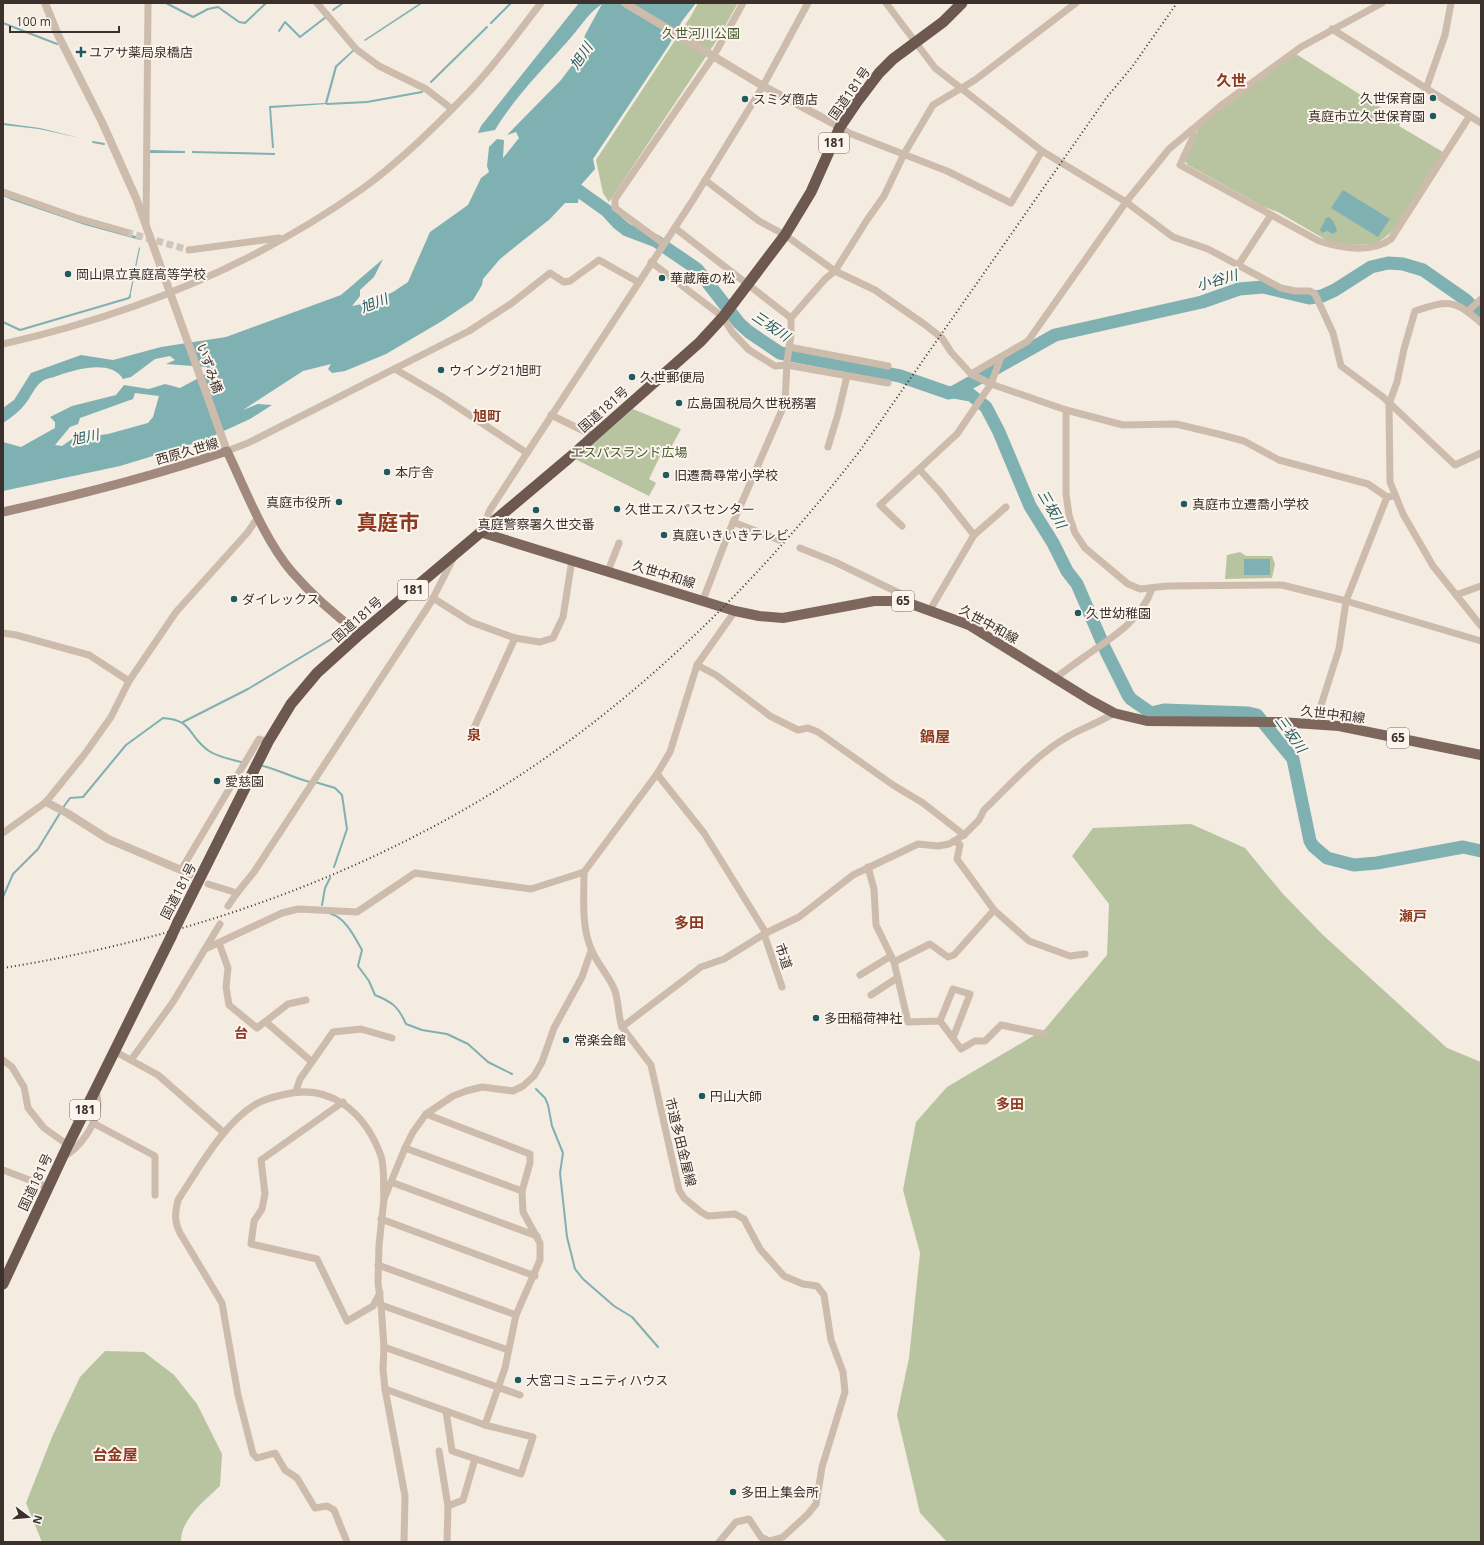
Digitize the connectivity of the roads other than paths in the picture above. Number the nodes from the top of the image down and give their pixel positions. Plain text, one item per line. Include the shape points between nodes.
1 (45, 3) edge
2 (148, 3) edge
3 (317, 3) edge
4 (542, 3) edge
5 (625, 3) edge
6 (743, 3) edge
7 (808, 3) edge
8 (886, 3) edge
9 (962, 3) edge
10 (1076, 3) edge
11 (1382, 3) edge
12 (1451, 3) edge
13 (1332, 29) junction
14 (915, 43) junction
15 (713, 57) junction
16 (764, 86) junction
17 (962, 89) junction
18 (1426, 89) junction
19 (452, 109) junction
20 (1469, 117) junction
21 (1481, 123) edge
22 (840, 127) junction
23 (1192, 130) junction
24 (1042, 151) junction
25 (904, 154) junction
26 (706, 180) junction
27 (3, 192) edge
28 (1126, 202) junction
29 (1271, 214) junction
30 (146, 228) junction
31 (675, 228) junction
32 (126, 232) tunnel mouth
33 (785, 235) junction
34 (286, 238) junction
35 (664, 244) junction
36 (189, 250) tunnel mouth
37 (651, 262) junction
38 (1238, 264) junction
39 (835, 271) junction
40 (638, 282) junction
41 (748, 282) junction
42 (169, 293) junction
43 (1481, 299) edge
44 (1468, 311) junction
45 (723, 317) junction
46 (791, 318) junction
47 (1481, 323) edge
48 (3, 344) edge
49 (789, 347) junction
50 (1001, 357) junction
51 (788, 363) junction
52 (888, 366) dead end
53 (395, 369) junction
54 (971, 374) junction
55 (847, 376) junction
56 (888, 383) dead end
57 (992, 384) junction
58 (1389, 404) junction
59 (1066, 410) junction
60 (551, 415) junction
61 (594, 436) junction
62 (828, 447) dead end
63 (227, 451) junction
64 (527, 453) junction
65 (1481, 453) edge
66 (919, 469) junction
67 (1395, 496) junction
68 (1386, 497) junction
69 (1006, 508) dead end
70 (3, 512) edge
71 (493, 514) junction
72 (258, 517) junction
73 (733, 522) junction
74 (902, 526) dead end
75 (480, 532) junction
76 (974, 535) junction
77 (779, 540) dead end
78 (619, 543) dead end
79 (800, 548) dead end
80 (456, 554) junction
81 (572, 560) junction
82 (608, 571) junction
83 (1481, 586) edge
84 (1152, 589) junction
85 (1456, 595) junction
86 (433, 598) junction
87 (703, 600) junction
88 (903, 600) junction
89 (1346, 601) junction
90 (930, 610) junction
91 (735, 611) junction
92 (1481, 626) edge
93 (3, 633) edge
94 (360, 634) junction
95 (515, 638) junction
96 (1481, 641) edge
97 (697, 665) junction
98 (1054, 679) junction
99 (129, 680) junction
100 (1114, 713) junction
101 (1315, 724) junction
102 (473, 730) dead end
103 (268, 742) junction
104 (1481, 755) edge
105 (657, 774) junction
106 (46, 802) junction
107 (3, 833) edge
108 (964, 835) junction
109 (955, 841) junction
110 (868, 867) junction
111 (181, 870) junction
112 (584, 872) junction
113 (190, 875) dead end
114 (208, 884) dead end
115 (237, 893) junction
116 (228, 906) dead end
117 (994, 910) junction
118 (220, 924) dead end
119 (765, 934) junction
120 (218, 944) junction
121 (205, 949) junction
122 (592, 951) junction
123 (1084, 954) dead end
124 (892, 959) junction
125 (860, 975) dead end
126 (897, 978) junction
127 (782, 986) dead end
128 (871, 994) dead end
129 (306, 1000) dead end
130 (940, 1021) junction
131 (266, 1022) junction
132 (622, 1027) junction
133 (1044, 1034) dead end
134 (392, 1038) dead end
135 (952, 1038) junction
136 (114, 1051) junction
137 (3, 1060) edge
138 (132, 1060) junction
139 (312, 1062) junction
140 (96, 1088) junction
141 (296, 1091) junction
142 (343, 1102) junction
143 (426, 1114) junction
144 (93, 1123) junction
145 (223, 1132) junction
146 (68, 1145) junction
147 (405, 1148) junction
148 (62, 1158) junction
149 (3, 1170) edge
150 (391, 1182) junction
151 (48, 1187) junction
152 (522, 1191) junction
153 (155, 1195) dead end
154 (384, 1199) junction
155 (381, 1219) junction
156 (537, 1236) junction
157 (378, 1265) junction
158 (534, 1276) junction
159 (3, 1284) edge
160 (380, 1293) junction
161 (381, 1305) junction
162 (516, 1316) junction
163 (384, 1346) junction
164 (508, 1350) junction
165 (498, 1388) junction
166 (385, 1389) junction
167 (520, 1395) dead end
168 (446, 1411) junction
169 (485, 1425) junction
170 (439, 1451) dead end
171 (475, 1459) junction
172 (448, 1506) junction
173 (347, 1542) edge
174 (404, 1542) edge
175 (447, 1542) edge
176 (719, 1542) edge

1 - 30 street, いずみ橋 via 102,122 136,198
2 - 30 street
3 - 19 street via 356,49 379,66 426,89
4 - 19 street
5 - 15 street
6 - 15 street
7 - 16 street
8 - 14 street
9 - 14 highway, 国道181号 / 181 via 943,22
10 - 17 street
11 - 13 street
12 - 18 street via 1445,35
13 - 18 street
13 - 23 street via 1301,47
14 - 17 street via 935,68
14 - 22 highway, 国道181号 / 181 via 879,73
15 - 16 street
15 - 35 street via 615,199 615,208
16 - 22 street
16 - 26 street
17 - 24 street
17 - 25 street via 933,105
18 - 20 street
19 - 34 street via 362,188
20 - 21 street
20 - 29 street via 1391,239 1381,246 1370,249 1331,245
22 - 25 street via 849,133
22 - 33 highway, 国道181号 / 181 via 811,192
23 - 28 street via 1169,149
23 - 29 street via 1193,137 1180,165
24 - 25 street via 1011,203 957,176
24 - 28 street
25 - 39 street via 884,196
26 - 31 street
26 - 33 street via 759,221
27 - 32 street
28 - 38 street via 1173,237 1208,249
28 - 50 street via 1028,341
29 - 38 street
30 - 42 street, いずみ橋
31 - 35 street
31 - 41 street
33 - 39 street
33 - 41 highway, 国道181号 / 181
34 - 36 street
34 - 42 street via 230,267
35 - 37 street
37 - 40 street
37 - 45 street
38 - 58 street via 1281,288 1310,291 1315,294 1333,333 1341,366
39 - 46 street
39 - 54 street via 875,290 924,324 942,338
40 - 53 street via 599,260 570,281 564,282 550,273 512,303 469,331
40 - 60 street
41 - 45 highway, 国道181号 / 181
41 - 46 street
42 - 48 street via 100,318
42 - 63 street, いずみ橋
43 - 44 street
44 - 47 street
44 - 58 street via 1453,303 1443,303 1415,311 1404,348 1398,382
45 - 51 street via 732,332 749,350 775,366
45 - 61 highway, 国道181号 / 181 via 700,342
46 - 49 street via 792,336
49 - 51 street
49 - 52 street
50 - 54 street
50 - 57 street
51 - 55 street
51 - 73 street via 785,403
53 - 63 street via 248,443
53 - 64 street via 454,404
54 - 57 street
55 - 56 street
55 - 62 street
57 - 59 street
57 - 66 street via 957,434
58 - 65 street via 1455,465
58 - 67 street via 1390,482
59 - 68 street via 1123,425 1176,424 1244,441 1279,460 1368,484
59 - 84 street via 1066,494 1075,533 1085,548 1128,584 1140,589
60 - 61 street
60 - 64 street
61 - 71 highway, 国道181号 / 181
63 - 70 main road, 西原久世線 via 138,479
63 - 72 main road, 西原久世線
64 - 71 street
66 - 74 street via 880,505
66 - 76 street
67 - 68 street
67 - 85 street via 1433,566
68 - 89 street
69 - 76 street
71 - 75 highway, 国道181号 / 181
72 - 94 main road, 西原久世線 via 292,572
72 - 99 street via 248,532 176,612
73 - 77 street
73 - 87 street
75 - 80 highway, 国道181号 / 181
75 - 81 main road, 久世中和線 / 65
76 - 90 street
78 - 82 street
79 - 88 street via 899,593
80 - 86 street
80 - 94 highway, 国道181号 / 181
81 - 82 main road, 久世中和線 / 65
81 - 95 street via 563,617 553,638 540,642
82 - 87 main road, 久世中和線 / 65
83 - 85 street
84 - 89 street via 1167,586 1282,585
84 - 98 street via 1135,618 1124,629
85 - 92 street
86 - 95 street via 471,622
86 - 115 street via 254,872
87 - 91 main road, 久世中和線 / 65
88 - 90 main road, 久世中和線 / 65
88 - 91 main road, 久世中和線 / 65 via 874,602 783,618
89 - 96 street
89 - 101 street via 1339,649
90 - 98 main road, 久世中和線 / 65 via 969,625
91 - 97 street
93 - 99 street via 89,655
94 - 103 highway, 国道181号 / 181 via 302,690
95 - 102 street
97 - 105 street via 670,752
97 - 108 street via 716,675 770,716 798,730 808,728 818,732 923,803
98 - 100 main road, 久世中和線 / 65
99 - 106 street via 111,716
100 - 101 main road, 久世中和線 / 65 via 1147,721
100 - 108 street via 1067,737 1050,749 984,810 979,820
101 - 104 main road, 久世中和線 / 65
103 - 111 street via 259,740
103 - 136 highway, 国道181号 / 181, bridge
105 - 112 street
105 - 119 street, 市道 via 704,833
106 - 107 street
106 - 111 street via 108,839
108 - 109 street
109 - 110 street via 938,846 918,844
109 - 117 street via 960,845 957,859
110 - 119 street via 853,875 799,918
110 - 124 street via 874,889 876,925
111 - 113 street
112 - 120 street via 531,889 415,873 356,912 298,909 282,913
112 - 122 street via 584,920
114 - 115 street
115 - 116 street
117 - 123 street via 1029,941 1070,956
117 - 124 street via 954,955 948,957 930,944
118 - 121 street
119 - 127 street, 市道
119 - 132 street via 724,959 701,967
120 - 121 street
120 - 131 street via 228,968 226,987 229,1005 257,1028
121 - 138 street via 173,1002
122 - 132 street via 614,989
122 - 143 street via 582,977 554,1028 534,1076 523,1086 513,1090 482,1087 466,1091 453,1096
124 - 125 street
124 - 126 street
126 - 128 street
126 - 130 street via 908,1022
129 - 131 street via 288,1004
130 - 135 street
130 - 135 street via 953,989 970,994
131 - 139 street
132 - 176 street, 市道多田金屋線 via 651,1065 678,1190 684,1198 708,1216 735,1214 744,1219 760,1249 784,1276 803,1284 817,1286 824,1295 831,1340 843,1372 845,1392 822,1467 816,1504 783,1538 769,1541 761,1537 749,1520 736,1522
133 - 135 street via 1001,1025 984,1041 975,1041 961,1049
134 - 139 street via 361,1029 333,1032
136 - 138 street
136 - 140 highway, 国道181号 / 181
137 - 146 street via 12,1067 24,1087 28,1108 44,1128
138 - 145 street via 158,1075
139 - 141 street via 300,1079
140 - 144 street via 98,1106
140 - 146 highway, 国道181号 / 181
141 - 142 street via 316,1093
141 - 145 street via 256,1104
142 - 154 street via 353,1110 372,1135 382,1158
142 - 160 street via 261,1160 266,1194 262,1209 254,1220 251,1244 318,1259 347,1321 373,1306
143 - 147 street
143 - 152 street via 530,1154
144 - 148 street via 73,1152
144 - 153 street via 155,1156
145 - 173 street via 178,1200 175,1223 222,1303 238,1395 253,1454 257,1458 275,1453 284,1470 297,1478 315,1508 327,1506 334,1510
146 - 148 highway, 国道181号 / 181
147 - 150 street
147 - 152 street
148 - 151 highway, 国道181号 / 181
149 - 151 street
150 - 154 street
150 - 156 street
151 - 159 highway, 国道181号 / 181
152 - 156 street via 522,1212
154 - 155 street
155 - 157 street
155 - 158 street
156 - 158 street via 542,1250
157 - 160 street
157 - 162 street
158 - 162 street
160 - 161 street
161 - 163 street
161 - 164 street
162 - 164 street
163 - 165 street
163 - 166 street
164 - 165 street
165 - 167 street
165 - 169 street
166 - 168 street
166 - 174 street via 405,1496
168 - 169 street
168 - 171 street via 452,1451
169 - 171 street via 533,1437 521,1474
170 - 172 street
171 - 172 street via 463,1500
172 - 175 street

